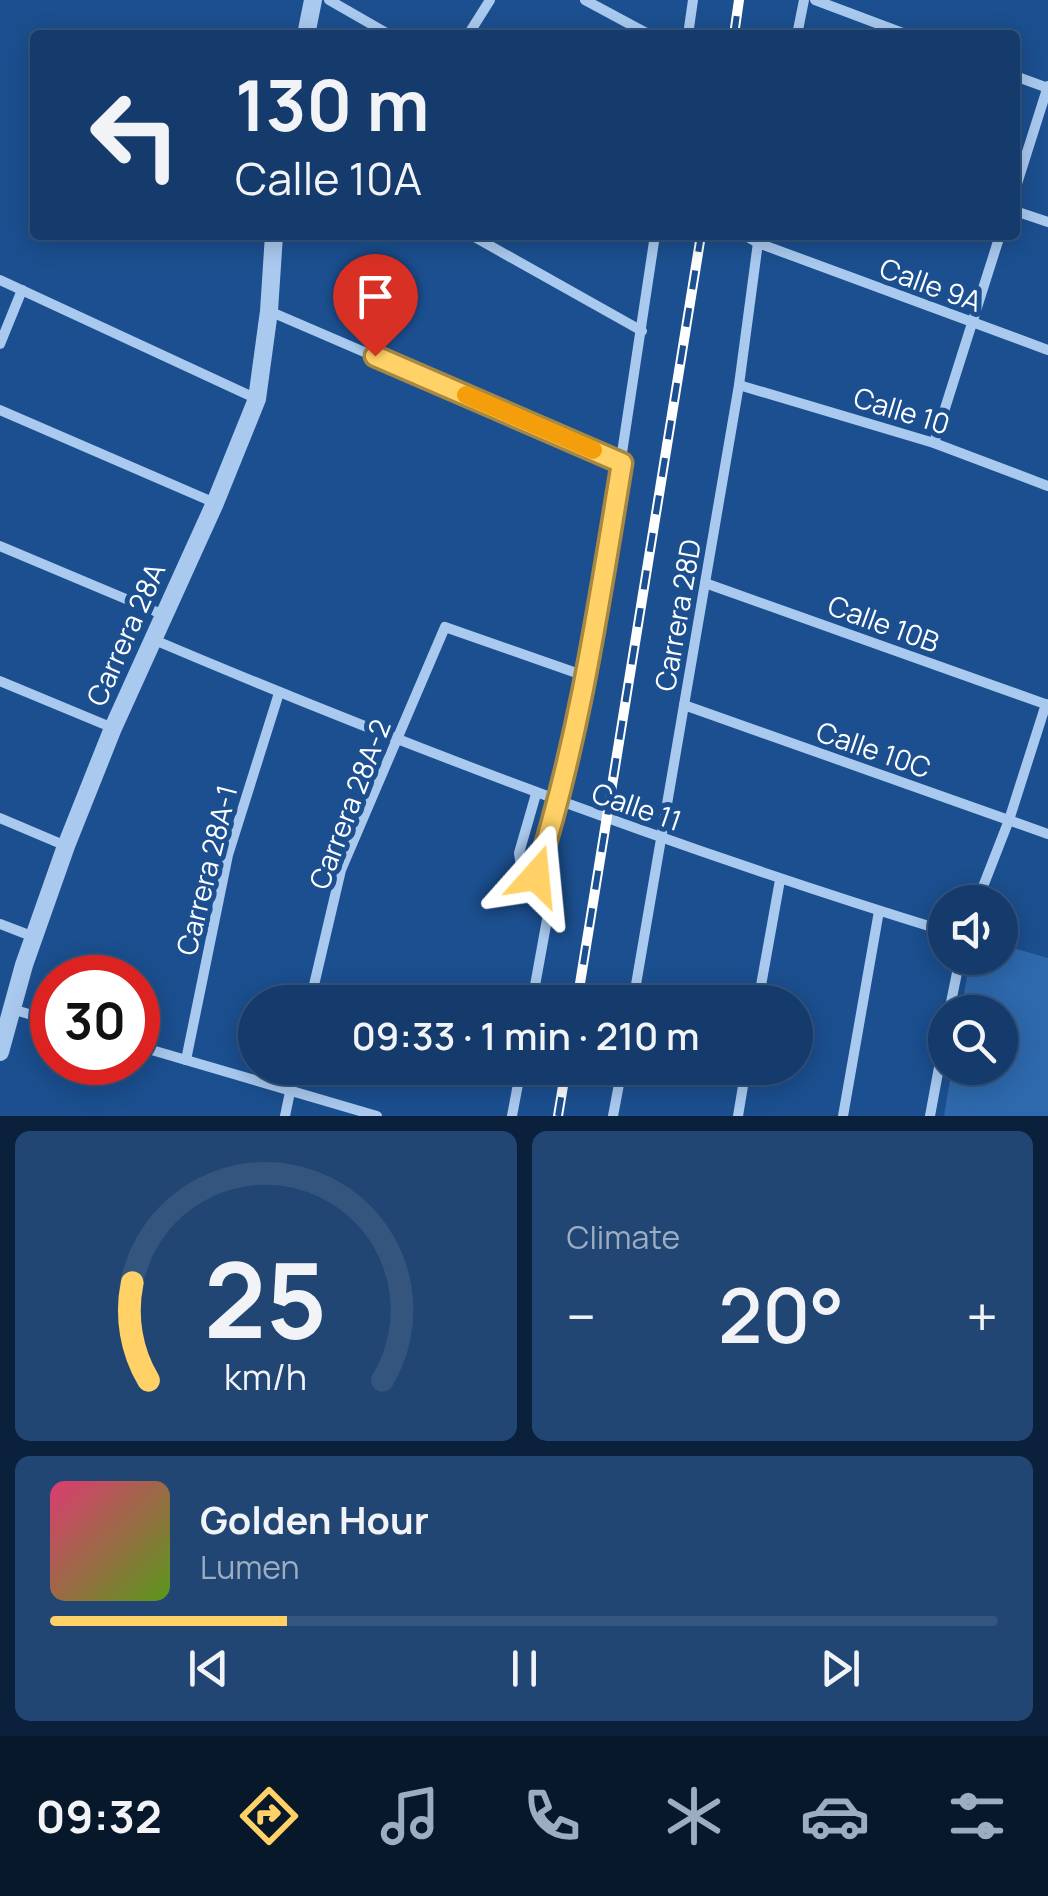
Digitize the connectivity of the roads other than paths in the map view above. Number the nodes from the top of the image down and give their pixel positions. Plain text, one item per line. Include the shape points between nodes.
1 (313, 0) edge
2 (329, 0) edge
3 (490, 0) edge
4 (585, 0) edge
5 (694, 0) edge
6 (804, 0) edge
7 (815, 0) edge
8 (307, 30) edge
9 (381, 30) edge
10 (471, 30) edge
11 (641, 30) edge
12 (689, 30) edge
13 (797, 30) edge
14 (895, 30) edge
15 (1020, 78) edge
16 (1048, 87) edge
17 (1020, 174) edge
18 (1020, 212) edge
19 (1048, 222) edge
20 (274, 240) edge
21 (480, 240) edge
22 (654, 240) edge
23 (758, 240) edge
24 (761, 240) edge
25 (998, 240) edge
26 (0, 280) edge
27 (22, 290) junction
28 (269, 311) junction
29 (972, 323) junction
30 (642, 331) junction
31 (0, 344) edge
32 (1048, 350) edge
33 (739, 384) junction
34 (257, 398) junction
35 (0, 410) edge
36 (934, 443) junction
37 (622, 463) junction
38 (1048, 486) edge
39 (214, 503) junction
40 (0, 546) edge
41 (705, 584) junction
42 (164, 615) junction
43 (152, 639) junction
44 (588, 678) junction
45 (0, 681) edge
46 (279, 693) junction
47 (684, 705) junction
48 (1047, 705) edge
49 (113, 728) junction
50 (397, 741) junction
51 (536, 794) junction
52 (560, 803) junction
53 (0, 818) edge
54 (1008, 820) junction
55 (1048, 834) edge
56 (662, 838) junction
57 (66, 846) junction
58 (536, 876) junction
59 (780, 880) junction
60 (983, 885) edge
61 (879, 911) junction
62 (0, 924) edge
63 (928, 926) edge
64 (34, 937) junction
65 (314, 985) edge
66 (535, 985) edge
67 (636, 985) edge
68 (761, 985) edge
69 (12, 1009) junction
70 (30, 1014) edge
71 (0, 1052) edge
72 (160, 1052) edge
73 (186, 1060) junction
74 (291, 1085) edge
75 (518, 1085) edge
76 (619, 1085) edge
77 (743, 1085) edge
78 (936, 1085) edge
79 (290, 1089) junction
80 (285, 1116) edge
81 (376, 1116) edge
82 (512, 1116) edge
83 (613, 1116) edge
84 (738, 1116) edge
85 (843, 1116) edge
86 (930, 1116) edge

1 - 8 street
2 - 9 street
3 - 10 street
4 - 11 street
5 - 12 street
6 - 13 street
7 - 14 street
15 - 16 street
16 - 17 street
18 - 19 street
20 - 28 street, Carrera 28A
21 - 30 street
22 - 30 street
23 - 33 street, Carrera 28D
24 - 29 street, Calle 9A
25 - 29 street
26 - 27 street
27 - 31 street
27 - 34 street
28 - 34 street, Carrera 28A
28 - 37 street
29 - 32 street, Calle 9A
29 - 36 street
30 - 37 street
33 - 36 street, Calle 10
33 - 41 street, Carrera 28D
34 - 39 street, Carrera 28A
35 - 39 street
36 - 38 street, Calle 10
37 - 44 street
39 - 42 street, Carrera 28A
40 - 42 street
41 - 47 street, Carrera 28D
41 - 48 street, Calle 10B
42 - 43 street, Carrera 28A
43 - 46 street, Calle 11
43 - 49 street, Carrera 28A
44 - 50 street, Carrera 28A-2 via 445,627
44 - 52 street
45 - 49 street
46 - 50 street, Calle 11
46 - 73 street, Carrera 28A-1 via 228,855
47 - 54 street, Calle 10C
47 - 56 street, Carrera 28D
48 - 54 street
49 - 57 street, Carrera 28A
50 - 51 street, Calle 11
50 - 65 street, Carrera 28A-2 via 341,870
51 - 52 street, Calle 11
51 - 58 street via 519,853
52 - 56 street, Calle 11
52 - 58 street
53 - 57 street
54 - 55 street, Calle 10C
54 - 60 street
56 - 59 street, Calle 11
56 - 67 street, Carrera 28D
57 - 64 street, Carrera 28A
58 - 66 street via 548,914
59 - 61 street, Calle 11
59 - 68 street
61 - 63 street, Calle 11
61 - 85 street
62 - 64 street
64 - 69 street, Carrera 28A
69 - 70 street
69 - 71 street, Carrera 28A
72 - 73 street
73 - 79 street
74 - 79 street
75 - 82 street
76 - 83 street
77 - 84 street
78 - 86 street
79 - 80 street
79 - 81 street

